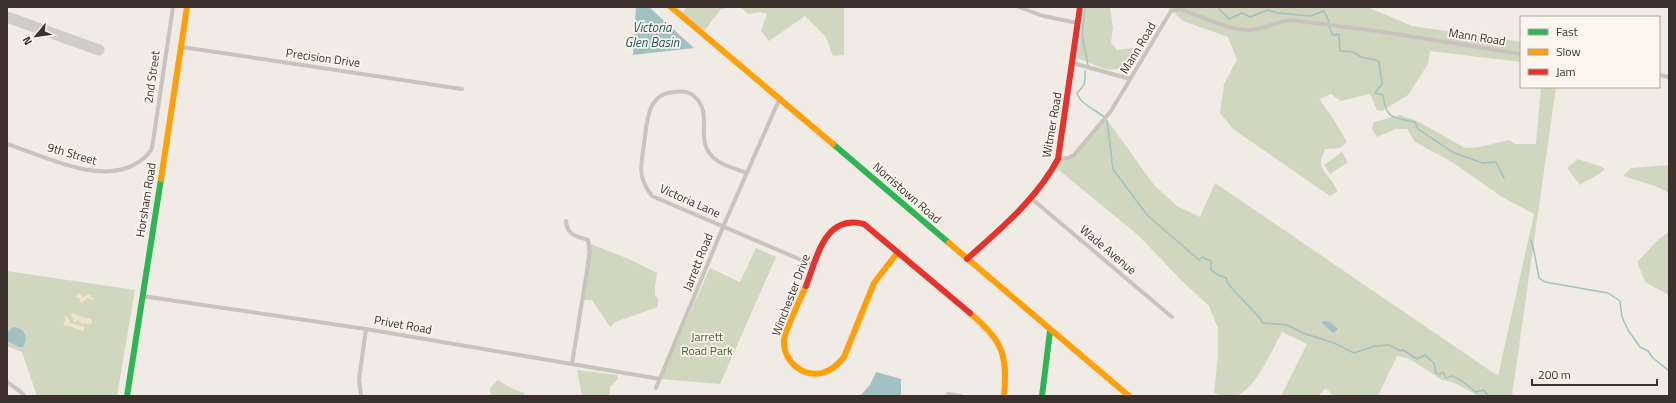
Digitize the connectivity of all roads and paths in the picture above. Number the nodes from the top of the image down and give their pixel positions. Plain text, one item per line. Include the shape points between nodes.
1 (173, 7) edge
2 (187, 7) edge
3 (671, 7) edge
4 (1019, 7) edge
5 (1080, 7) edge
6 (1078, 23) junction
7 (182, 47) junction
8 (1520, 54) edge
9 (1073, 63) junction
10 (1130, 79) junction
11 (462, 88) dead end
12 (779, 100) junction
13 (7, 144) edge
14 (151, 150) joint
15 (1058, 159) junction
16 (746, 173) junction
17 (1032, 199) junction
18 (566, 221) dead end
19 (723, 227) junction
20 (898, 252) junction
21 (966, 259) junction
22 (813, 265) junction
23 (142, 296) junction
24 (1172, 318) dead end
25 (366, 329) junction
26 (1050, 331) junction
27 (572, 364) junction
28 (660, 379) junction
29 (7, 382) edge
30 (656, 388) dead end
31 (948, 394) dead end
32 (24, 396) edge
33 (127, 396) edge
34 (361, 396) edge
35 (961, 396) edge
36 (1004, 396) edge
37 (1042, 396) edge
38 (1129, 396) edge

1 - 14 street, 2nd Street
2 - 7 main road, Horsham Road
3 - 12 main road, Norristown Road
4 - 6 street via 1044,16
5 - 6 main road, Witmer Road
6 - 9 main road, Witmer Road
7 - 11 street, Precision Drive
7 - 23 main road, Horsham Road
8 - 10 street, Mann Road via 1291,20 1253,30 1237,29 1175,9 1171,11
9 - 10 street
9 - 15 main road, Witmer Road
10 - 15 street, Mann Road via 1110,112 1081,148 1068,158
12 - 16 street, Jarrett Road
12 - 21 main road, Norristown Road
13 - 14 street, 9th Street via 78,168 98,172 131,167
15 - 17 main road, Witmer Road via 1047,180
16 - 19 street, Jarrett Road
16 - 19 street, Victoria Lane via 717,160 710,154 704,141 705,116 694,97 684,92 672,92 662,95 653,104 648,115 640,174 646,188 656,199
17 - 21 main road, Witmer Road
17 - 24 street, Wade Avenue
18 - 27 street via 570,233 588,240 590,252
19 - 22 street, Victoria Lane
19 - 28 street, Jarrett Road
20 - 22 main road, Winchester Drive via 864,224 852,222 839,225 828,232
20 - 22 main road, Winchester Drive via 874,283 844,357 829,371 816,374 795,367 787,357 784,345 784,339
20 - 36 main road, Winchester Drive via 994,335 1002,348 1006,363
21 - 26 main road, Norristown Road
23 - 25 street, Privet Road
23 - 33 main road, Horsham Road
25 - 27 street, Privet Road
25 - 34 street via 359,379
26 - 37 main road
26 - 38 main road, Norristown Road
27 - 28 street, Privet Road
28 - 30 street, Jarrett Road
29 - 32 street
31 - 35 street

